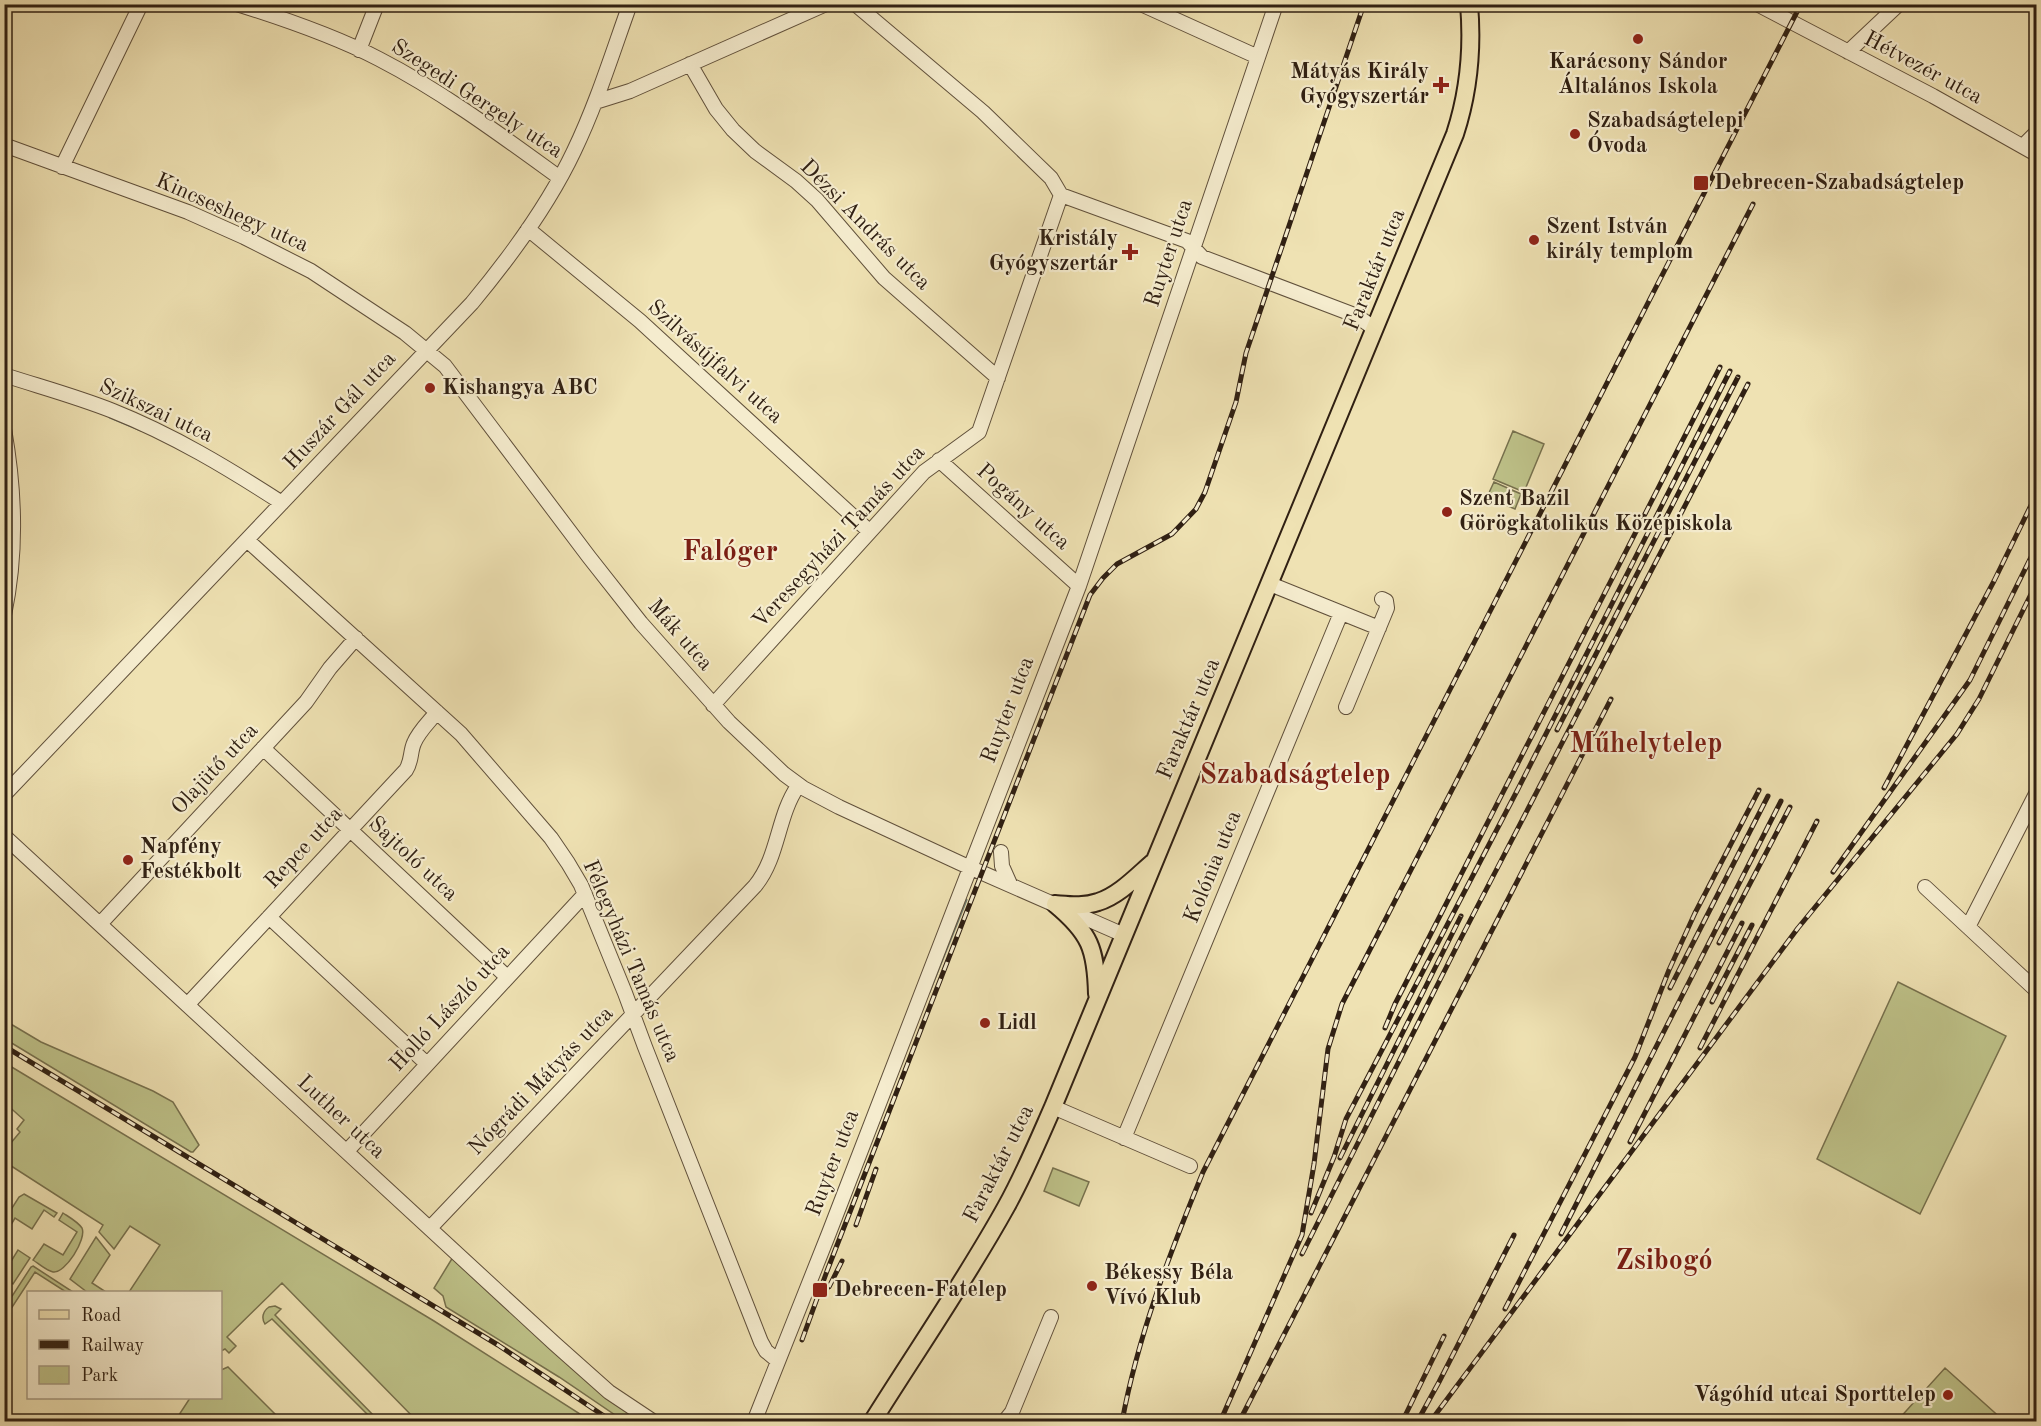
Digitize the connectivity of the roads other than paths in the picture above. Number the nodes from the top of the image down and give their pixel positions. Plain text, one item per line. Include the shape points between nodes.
1 (141, 4) edge
2 (237, 4) edge
3 (377, 4) edge
4 (630, 4) edge
5 (826, 4) edge
6 (855, 4) edge
7 (1141, 4) edge
8 (1276, 4) edge
9 (1469, 4) edge
10 (1757, 4) edge
11 (1899, 4) edge
12 (359, 50) junction
13 (1848, 52) junction
14 (1258, 57) junction
15 (690, 64) junction
16 (595, 102) junction
17 (2037, 133) edge
18 (4, 145) edge
19 (2023, 146) junction
20 (2037, 154) edge
21 (62, 167) junction
22 (560, 178) junction
23 (1061, 195) junction
24 (528, 230) junction
25 (1193, 247) junction
26 (1375, 329) junction
27 (427, 349) junction
28 (4, 375) edge
29 (998, 378) junction
30 (4, 429) edge
31 (939, 460) junction
32 (282, 503) junction
33 (869, 531) junction
34 (247, 540) junction
35 (1270, 584) junction
36 (1079, 586) junction
37 (1382, 599) dead end
38 (1341, 613) junction
39 (4, 615) edge
40 (1379, 628) junction
41 (356, 638) junction
42 (713, 705) junction
43 (1346, 707) dead end
44 (438, 712) junction
45 (263, 748) junction
46 (798, 786) junction
47 (2037, 794) edge
48 (4, 795) edge
49 (350, 830) junction
50 (4, 836) edge
51 (1001, 852) dead end
52 (1155, 860) junction
53 (970, 868) junction
54 (1010, 885) junction
55 (1925, 887) dead end
56 (585, 894) junction
57 (1055, 904) junction
58 (269, 917) junction
59 (100, 924) junction
60 (1968, 927) junction
61 (1124, 935) junction
62 (507, 976) junction
63 (2037, 990) edge
64 (1097, 1001) junction
65 (188, 1004) junction
66 (633, 1015) junction
67 (427, 1064) junction
68 (1053, 1107) junction
69 (1124, 1138) junction
70 (347, 1151) junction
71 (1190, 1166) dead end
72 (430, 1228) junction
73 (1051, 1317) dead end
74 (778, 1361) junction
75 (654, 1422) edge
76 (754, 1422) edge
77 (872, 1422) edge
78 (1004, 1422) edge

1 - 21 street
2 - 12 street, Szegedi Gergely utca
3 - 12 street
4 - 16 street, Huszár Gál utca
5 - 15 street
6 - 23 street via 977,108 1050,178
7 - 14 street
8 - 14 street, Ruyter utca
9 - 26 main road, Faraktár utca via 1471,60 1461,115
10 - 13 street, Hétvezér utca
11 - 13 street
12 - 22 street, Szegedi Gergely utca via 418,81
13 - 19 street, Hétvezér utca
14 - 25 street, Ruyter utca
15 - 16 street
15 - 29 street, Dézsi András utca via 733,130 817,200 884,278
16 - 22 street, Huszár Gál utca
17 - 19 street
18 - 21 street, Kincseshegy utca
19 - 20 street, Hétvezér utca
21 - 27 street, Kincseshegy utca via 188,212 263,246 311,271
22 - 24 street, Huszár Gál utca
23 - 25 street via 1180,238
23 - 29 street, Veresegyházi Tamás utca
24 - 27 street, Huszár Gál utca via 490,281
24 - 33 street, Szilvásújfalvi utca via 640,321
25 - 26 street via 1202,257 1357,316
25 - 36 street, Ruyter utca
26 - 35 main road, Faraktár utca
27 - 32 street, Huszár Gál utca
27 - 42 street, Mák utca via 445,366 618,595
28 - 32 street, Szikszai utca via 127,417 186,445
29 - 31 street, Veresegyházi Tamás utca via 979,432
30 - 39 street via 12,492 13,552
31 - 33 street, Veresegyházi Tamás utca
31 - 36 street, Pogány utca
32 - 34 street, Huszár Gál utca
33 - 42 street, Veresegyházi Tamás utca
34 - 41 street, Félegyházi Tamás utca
34 - 48 street, Huszár Gál utca
35 - 38 street
35 - 52 main road, Faraktár utca
36 - 53 street, Ruyter utca
37 - 40 street via 1387,608
38 - 40 street
38 - 69 street, Kolónia utca
40 - 43 street
41 - 44 street, Félegyházi Tamás utca
41 - 45 street, Olajütő utca via 306,702
42 - 46 street, Mák utca
44 - 49 street, Repce utca via 414,742 408,767
44 - 56 street, Félegyházi Tamás utca via 551,838
45 - 49 street, Sajtoló utca
45 - 59 street, Olajütő utca
46 - 53 street, Mák utca
46 - 66 street, Nógrádi Mátyás utca via 790,799 773,855 759,881
47 - 60 street
49 - 58 street, Repce utca
49 - 62 street, Sajtoló utca
50 - 59 street, Luther utca
51 - 54 street
52 - 57 main road via 1100,902
52 - 61 main road, Faraktár utca
53 - 54 street, Mák utca
53 - 74 street, Ruyter utca
54 - 57 street, Mák utca
55 - 60 street
56 - 62 street, Holló László utca
56 - 66 street, Félegyházi Tamás utca
57 - 61 street, Mák utca
57 - 64 main road via 1075,921 1089,943
58 - 65 street, Repce utca
58 - 67 street
59 - 65 street, Luther utca
60 - 63 street
61 - 64 main road, Faraktár utca
62 - 67 street, Holló László utca
64 - 68 main road, Faraktár utca
65 - 70 street, Luther utca
66 - 72 street, Nógrádi Mátyás utca
66 - 74 street, Félegyházi Tamás utca via 761,1342
67 - 70 street, Holló László utca
68 - 69 street
68 - 77 main road, Faraktár utca via 1006,1207
69 - 71 street
70 - 72 street, Luther utca
72 - 75 street, Luther utca via 598,1383
73 - 78 street via 1012,1412
74 - 76 street, Ruyter utca

